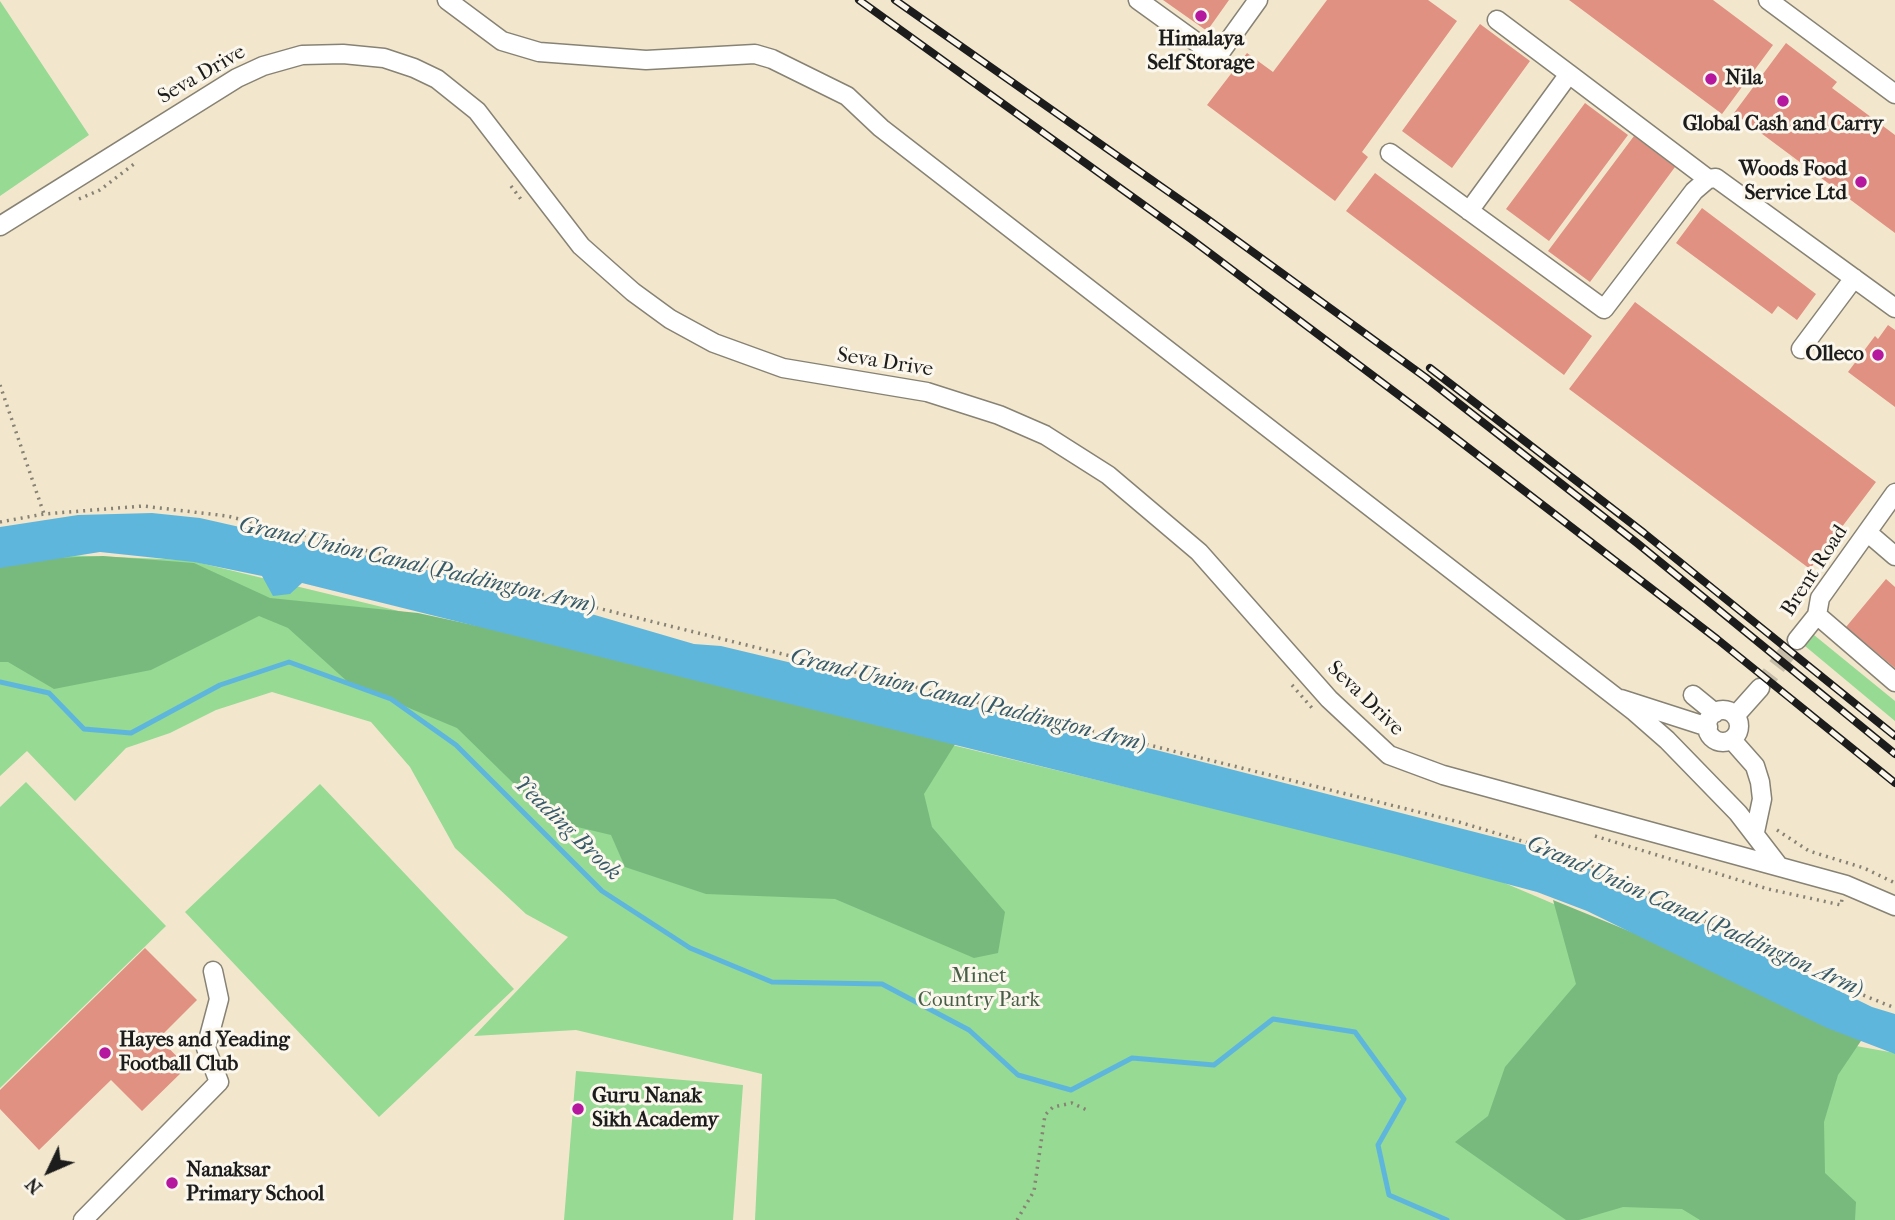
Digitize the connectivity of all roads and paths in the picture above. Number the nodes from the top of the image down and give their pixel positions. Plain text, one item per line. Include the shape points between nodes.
1 (447, 0) edge
2 (1138, 0) edge
3 (1258, 0) edge
4 (1768, 0) edge
5 (1497, 20) dead end
6 (1569, 74) junction
7 (1895, 94) edge
8 (1391, 153) dead end
9 (1708, 178) junction
10 (1469, 211) junction
11 (0, 226) edge
12 (1854, 278) junction
13 (1895, 308) edge
14 (1801, 349) dead end
15 (0, 385) edge
16 (1895, 493) edge
17 (44, 514) junction
18 (0, 522) edge
19 (1867, 532) junction
20 (1895, 556) edge
21 (1817, 615) junction
22 (1797, 640) tunnel mouth
23 (1895, 682) edge
24 (1760, 688) tunnel mouth
25 (1693, 695) dead end
26 (1615, 698) junction
27 (1735, 716) junction
28 (1711, 720) junction
29 (1732, 740) junction
30 (1777, 830) dead end
31 (1755, 832) junction
32 (1583, 833) dead end
33 (1778, 865) junction
34 (1895, 883) edge
35 (1842, 899) dead end
36 (1895, 906) edge
37 (213, 971) dead end
38 (1895, 1007) edge
39 (1089, 1111) dead end
40 (83, 1220) edge
41 (1017, 1220) edge

1 - 26 street via 502,41 539,52 646,60 755,54 846,96 881,128
2 - 3 street via 1217,57
4 - 7 street
5 - 6 street
6 - 9 street
6 - 10 street
8 - 10 street
9 - 10 street via 1604,309
9 - 12 street via 1724,182
11 - 33 street, Seva Drive via 263,66 302,55 343,54 384,58 414,68 437,79 477,111 581,246 670,319 714,343 783,368 927,392 999,415 1045,435 1108,475 1199,552 1329,699 1389,755 1443,775
12 - 13 street
12 - 14 street
15 - 17 path
16 - 19 street, Brent Road
17 - 18 path
17 - 38 path via 143,506 227,516 1458,822 1586,864 1830,983
19 - 20 street
19 - 21 street, Brent Road via 1819,598
21 - 22 street, Brent Road
21 - 23 street
24 - 27 street
25 - 28 street
26 - 28 street
26 - 31 street via 1667,740
27 - 28 street via 1728,711
27 - 29 street via 1739,726
28 - 29 street via 1716,740
29 - 31 street via 1755,766 1760,782 1762,799
30 - 34 path via 1809,851
31 - 33 street
32 - 35 path via 1740,882 1841,905
33 - 36 street, Seva Drive via 1867,892
37 - 40 street via 219,999 206,1048 219,1082
39 - 41 path via 1072,1103 1053,1107 1045,1115 1034,1191

